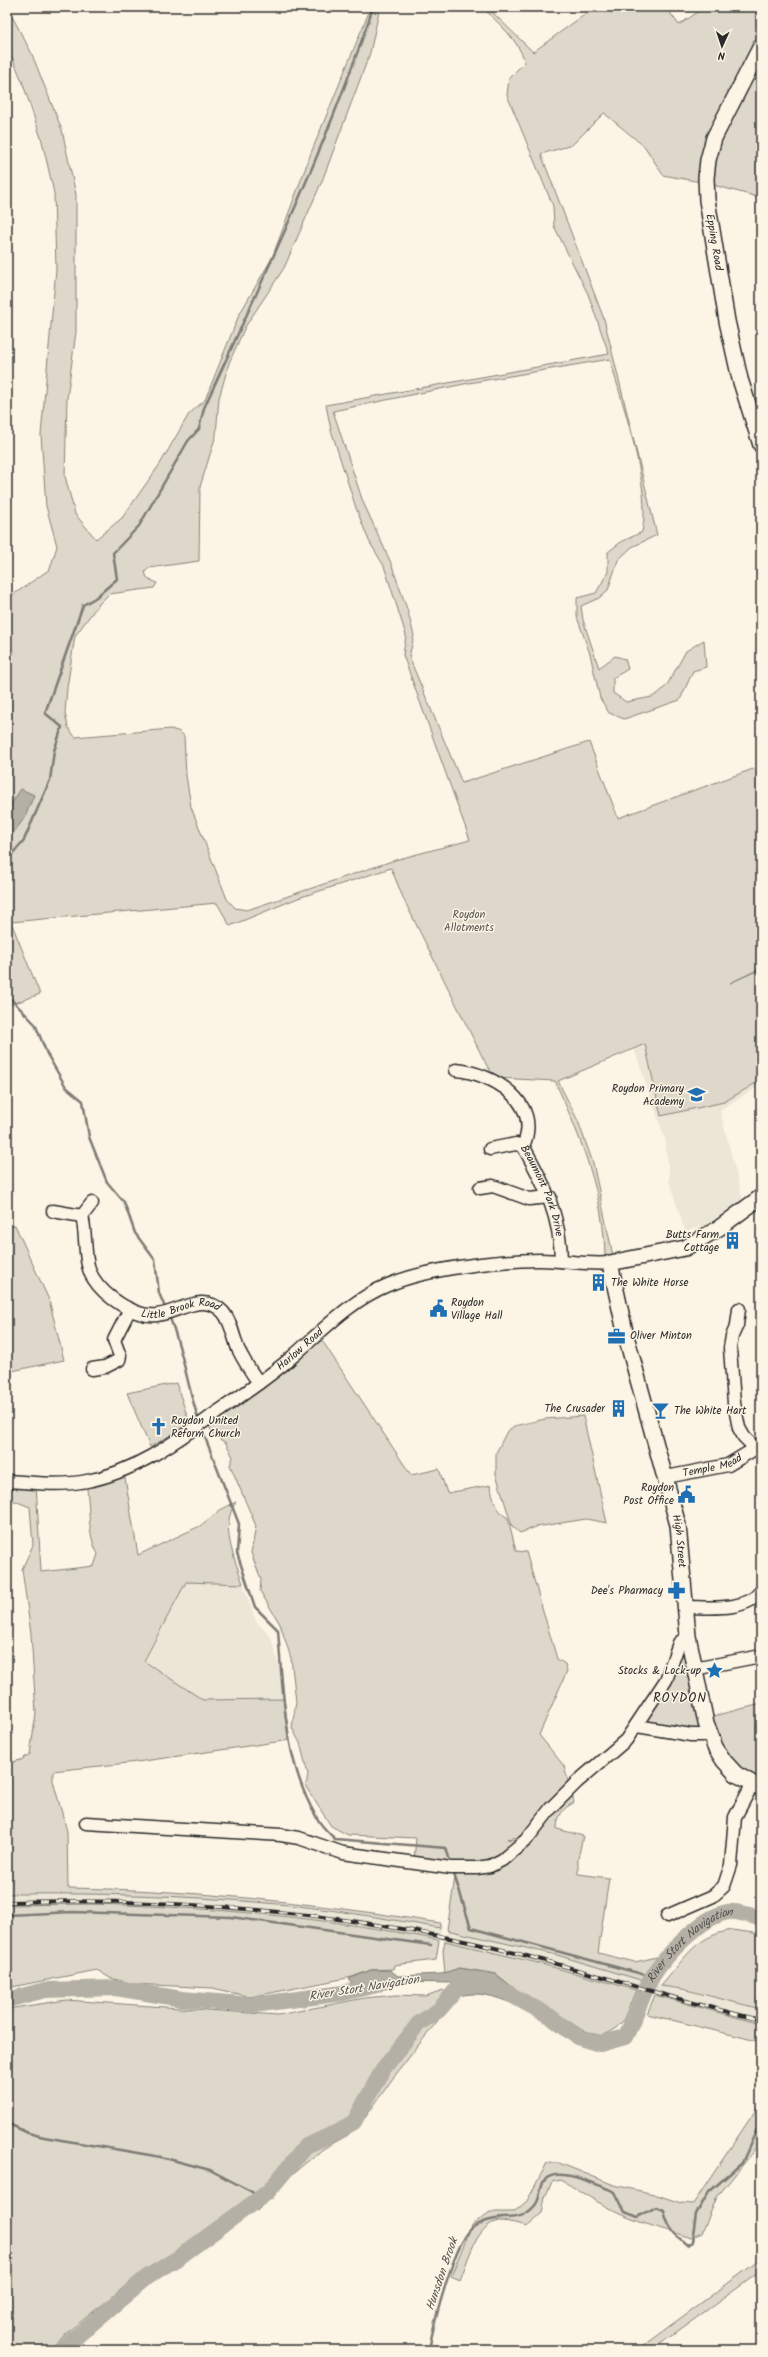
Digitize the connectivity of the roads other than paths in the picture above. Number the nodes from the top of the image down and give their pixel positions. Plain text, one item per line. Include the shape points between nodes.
1 (761, 46) edge
2 (761, 445) edge
3 (456, 1070) dead end
4 (523, 1146) junction
5 (490, 1149) dead end
6 (480, 1188) dead end
7 (761, 1197) edge
8 (550, 1198) junction
9 (92, 1203) dead end
10 (53, 1211) dead end
11 (82, 1216) junction
12 (561, 1261) junction
13 (610, 1263) junction
14 (130, 1309) junction
15 (739, 1309) dead end
16 (92, 1369) dead end
17 (259, 1383) junction
18 (758, 1446) edge
19 (666, 1477) junction
20 (7, 1481) edge
21 (761, 1591) edge
22 (686, 1607) junction
23 (688, 1636) junction
24 (761, 1656) edge
25 (694, 1669) junction
26 (636, 1726) junction
27 (710, 1735) junction
28 (757, 1787) edge
29 (86, 1823) dead end
30 (667, 1916) dead end

1 - 2 main road, Epping Road via 714,138 708,160 706,183 727,321 740,379
3 - 4 street, Beaumont Park Drive via 470,1071 499,1083 522,1105 528,1136
4 - 5 street via 516,1144
4 - 8 street, Beaumont Park Drive
6 - 8 street via 493,1186 529,1199
7 - 13 main road via 719,1228 685,1248
8 - 12 street, Beaumont Park Drive via 560,1235
9 - 11 street
10 - 11 street
11 - 14 street, Little Brook Road via 86,1231 88,1266 93,1278 104,1292
12 - 13 street, Harlow Road
12 - 17 street, Harlow Road via 528,1260 462,1267 390,1284 352,1305
13 - 19 main road, High Street via 626,1336
14 - 16 street, Little Brook Road via 114,1340 119,1360 105,1367
14 - 17 street, Little Brook Road via 155,1316 169,1313 184,1305 210,1305 222,1312 239,1349
15 - 18 street, Temple Mead via 738,1325 732,1336 730,1348 734,1403 739,1428 744,1437
17 - 20 street, Harlow Road via 180,1438 123,1470 76,1483
18 - 19 street, Temple Mead via 728,1465
19 - 22 main road, High Street via 681,1544
21 - 22 street via 752,1601 740,1604
22 - 23 main road, High Street
23 - 25 main road, High Street
23 - 26 street via 679,1643 666,1680
24 - 25 street
25 - 27 main road, High Street
26 - 27 street via 691,1735
26 - 29 street via 626,1740 551,1808 526,1840 502,1860 490,1866 451,1868 343,1853 300,1838
27 - 28 main road, High Street via 724,1762 736,1774
28 - 30 street via 735,1817 731,1864 724,1886 713,1896

